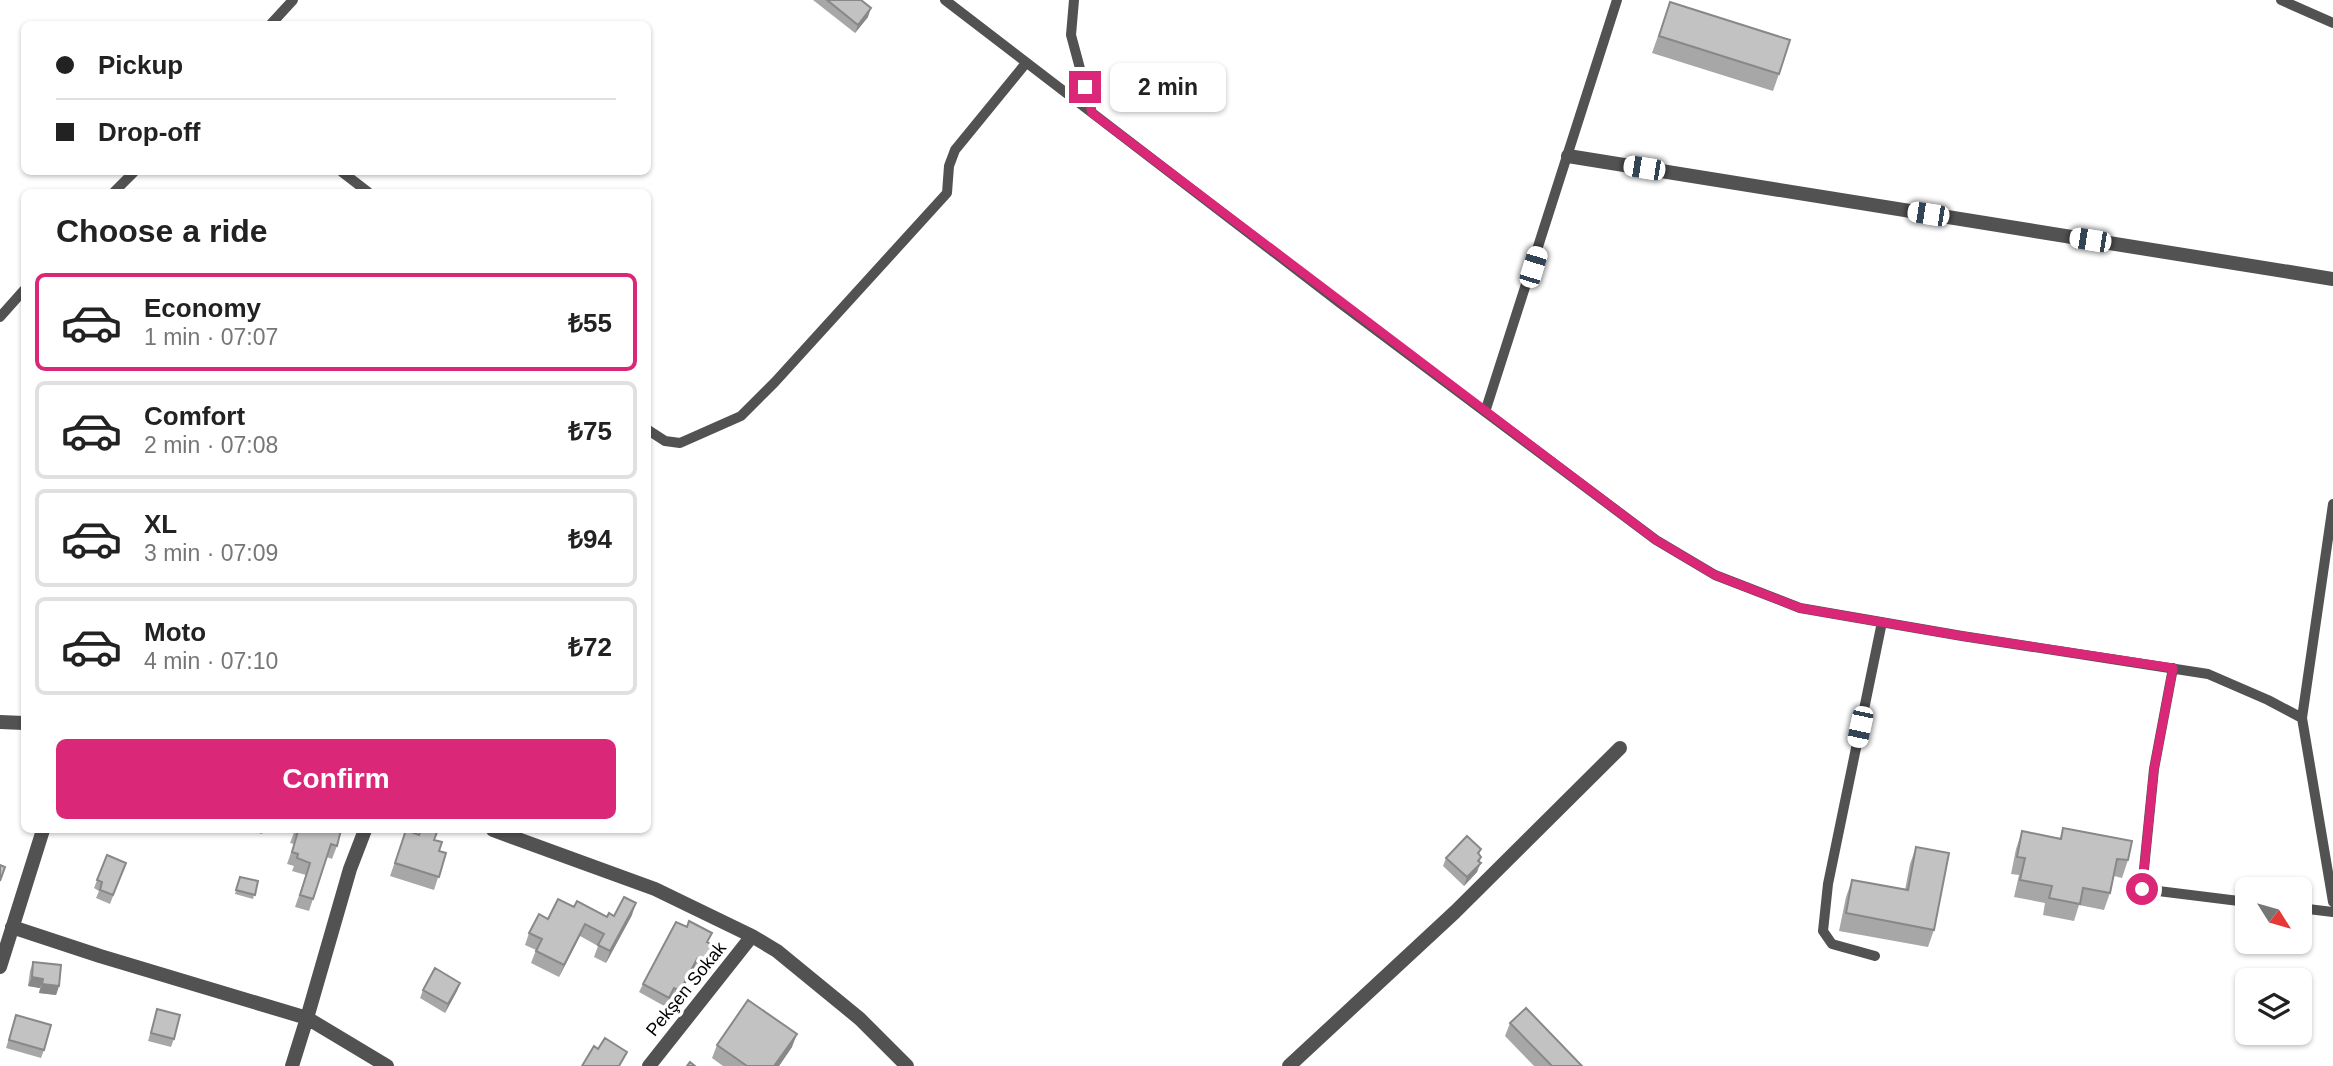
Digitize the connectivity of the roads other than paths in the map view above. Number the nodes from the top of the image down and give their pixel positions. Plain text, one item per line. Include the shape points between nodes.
1 (293, 0) edge
2 (945, 0) edge
3 (1074, 0) edge
4 (1618, 0) edge
5 (2281, 0) edge
6 (274, 21) edge
7 (2333, 23) edge
8 (1026, 62) junction
9 (1092, 113) junction
10 (1568, 156) junction
11 (131, 175) edge
12 (346, 175) edge
13 (117, 189) edge
14 (364, 189) edge
15 (2333, 279) edge
16 (21, 293) edge
17 (0, 317) edge
18 (1485, 412) junction
19 (651, 432) edge
20 (2333, 504) edge
21 (1882, 622) junction
22 (2173, 668) junction
23 (2302, 718) junction
24 (0, 722) edge
25 (21, 723) edge
26 (1620, 748) dead end
27 (42, 833) edge
28 (364, 833) edge
29 (502, 833) edge
30 (2235, 900) edge
31 (2333, 902) edge
32 (2312, 909) edge
33 (2333, 912) edge
34 (12, 927) junction
35 (752, 936) junction
36 (1875, 956) dead end
37 (0, 967) edge
38 (307, 1018) junction
39 (292, 1066) edge
40 (387, 1066) edge
41 (649, 1066) edge
42 (907, 1066) edge
43 (1289, 1066) edge

1 - 6 lane
2 - 8 lane
3 - 9 lane via 1071,35
4 - 10 lane
5 - 7 lane
8 - 9 lane
8 - 19 lane via 955,150 947,193 741,416 680,443
9 - 18 lane
10 - 15 street
10 - 18 lane
11 - 13 lane
12 - 14 lane
16 - 17 lane
18 - 21 lane via 1656,540 1715,575 1800,608
20 - 23 lane
21 - 22 lane
21 - 36 lane via 1828,884 1823,931 1832,944
22 - 23 lane via 2208,674
22 - 30 lane via 2154,769 2142,889
23 - 31 lane
24 - 25 street
26 - 43 street via 1455,912
27 - 34 street
28 - 38 street
29 - 35 street via 655,889
32 - 33 lane
34 - 37 street
34 - 38 street
35 - 41 street, Pekşen Sokak
35 - 42 street via 860,1019
38 - 39 street
38 - 40 street

